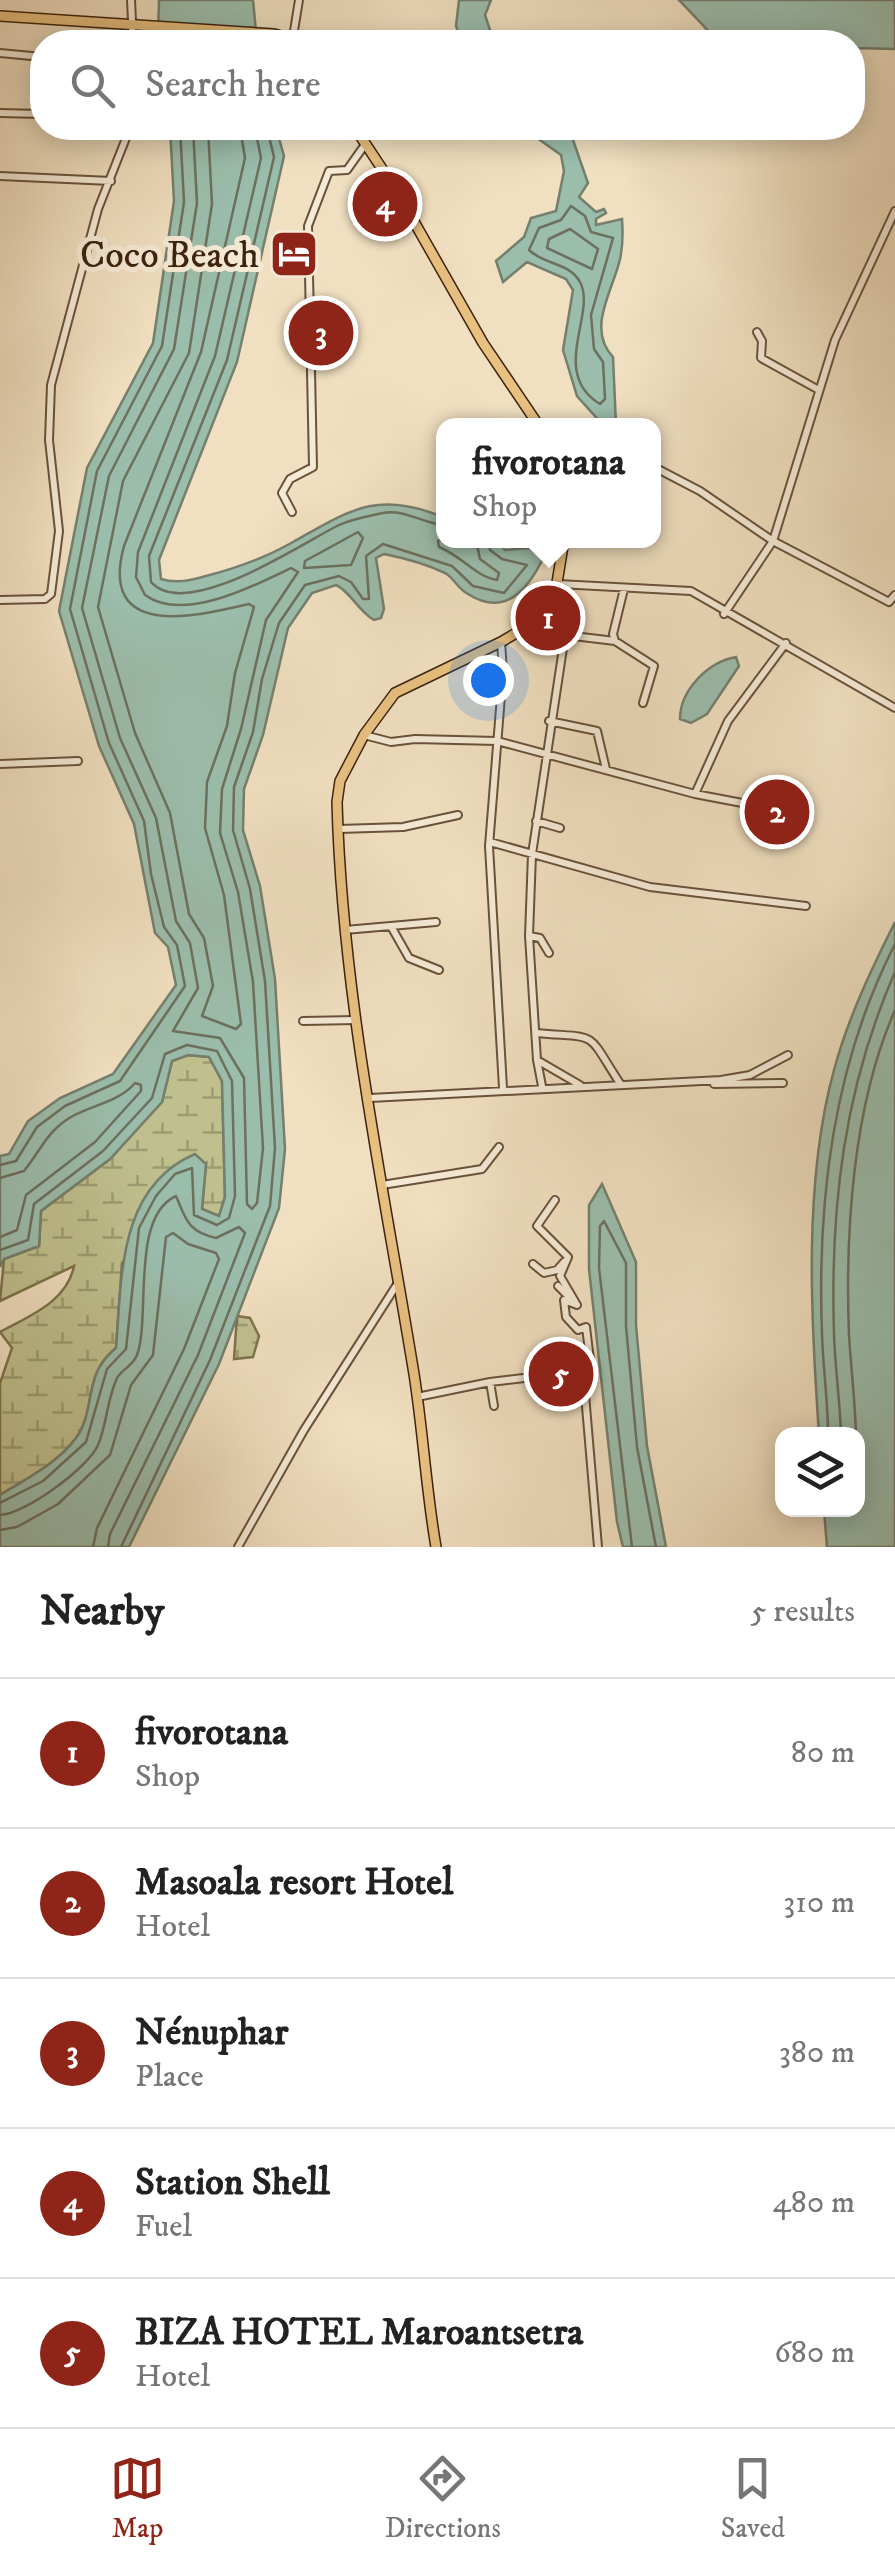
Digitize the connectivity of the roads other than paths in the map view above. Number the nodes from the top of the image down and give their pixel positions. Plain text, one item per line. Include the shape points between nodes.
1 (130, 0) edge
2 (299, 0) edge
3 (0, 16) edge
4 (135, 24) junction
5 (134, 30) edge
6 (222, 30) edge
7 (294, 30) edge
8 (0, 53) edge
9 (30, 56) edge
10 (0, 113) edge
11 (30, 114) edge
12 (126, 140) edge
13 (361, 140) edge
14 (364, 146) junction
15 (0, 176) edge
16 (111, 182) junction
17 (895, 211) edge
18 (757, 332) dead end
19 (817, 389) junction
20 (534, 418) edge
21 (661, 470) edge
22 (292, 512) dead end
23 (772, 541) junction
24 (563, 548) edge
25 (558, 584) junction
26 (624, 589) junction
27 (895, 596) edge
28 (0, 600) edge
29 (554, 601) junction
30 (724, 614) junction
31 (565, 635) junction
32 (615, 641) junction
33 (501, 642) junction
34 (786, 643) junction
35 (642, 703) dead end
36 (895, 708) edge
37 (550, 721) junction
38 (364, 736) junction
39 (497, 741) junction
40 (545, 754) junction
41 (78, 762) dead end
42 (0, 764) edge
43 (606, 768) junction
44 (695, 794) junction
45 (758, 806) dead end
46 (458, 815) dead end
47 (536, 821) junction
48 (560, 828) dead end
49 (338, 829) junction
50 (490, 842) junction
51 (532, 854) junction
52 (806, 906) dead end
53 (436, 922) dead end
54 (392, 928) junction
55 (343, 930) junction
56 (530, 936) junction
57 (549, 953) dead end
58 (438, 970) dead end
59 (356, 1020) junction
60 (303, 1021) dead end
61 (536, 1034) junction
62 (788, 1056) dead end
63 (538, 1060) junction
64 (688, 1081) junction
65 (784, 1084) dead end
66 (580, 1085) junction
67 (621, 1085) junction
68 (542, 1086) junction
69 (503, 1088) junction
70 (370, 1098) junction
71 (499, 1147) dead end
72 (380, 1185) junction
73 (555, 1200) dead end
74 (568, 1257) junction
75 (534, 1264) dead end
76 (396, 1286) junction
77 (558, 1286) dead end
78 (577, 1306) junction
79 (578, 1330) junction
80 (584, 1371) junction
81 (490, 1382) junction
82 (417, 1397) junction
83 (494, 1406) dead end
84 (238, 1547) edge
85 (436, 1547) edge
86 (598, 1547) edge

1 - 4 street
2 - 7 street
3 - 4 main road
4 - 5 street
4 - 6 main road
8 - 9 street
10 - 11 street
12 - 16 street
13 - 14 main road
14 - 20 main road
14 - 22 street via 347,170 329,171 308,226 313,467 290,479 282,493
15 - 16 street
16 - 28 street via 73,290 51,385 49,440 59,531 51,594
17 - 19 street
18 - 19 street via 760,358
19 - 23 street
21 - 23 street
23 - 27 street via 889,602
23 - 30 street
24 - 25 main road
25 - 26 street
25 - 29 main road
26 - 30 street via 691,592
26 - 32 street
29 - 31 street
29 - 33 main road
30 - 34 street
31 - 32 street
31 - 37 street
32 - 35 street via 654,666
33 - 38 main road via 395,692
33 - 39 street
34 - 36 street
34 - 44 street via 728,721
37 - 40 street
37 - 43 street via 598,731
38 - 39 street
38 - 49 main road via 340,781
39 - 40 street
39 - 50 street
40 - 43 street
40 - 47 street
41 - 42 street
43 - 44 street
44 - 45 street
46 - 49 street via 404,828
47 - 48 street
47 - 51 street
49 - 55 main road
50 - 51 street
50 - 69 street
51 - 52 street via 650,887
51 - 56 street
53 - 54 street
54 - 55 street
54 - 58 street via 410,958
55 - 59 main road
56 - 57 street via 540,938
56 - 61 street
59 - 60 street
59 - 70 main road
61 - 63 street
61 - 67 street via 582,1034 596,1044
62 - 64 street via 750,1075
63 - 66 street
63 - 68 street
64 - 65 street
64 - 67 street
66 - 67 street
66 - 68 street
68 - 69 street
69 - 70 street
70 - 72 main road
71 - 72 street via 482,1170
72 - 76 main road
73 - 74 street via 537,1226
74 - 75 street via 544,1273
74 - 78 street via 560,1276
76 - 82 main road
76 - 84 street
77 - 78 street
78 - 79 street
78 - 79 street via 564,1300 566,1317
79 - 80 street via 586,1326 591,1368
80 - 81 street
80 - 86 street
81 - 82 street
81 - 83 street
82 - 85 main road

